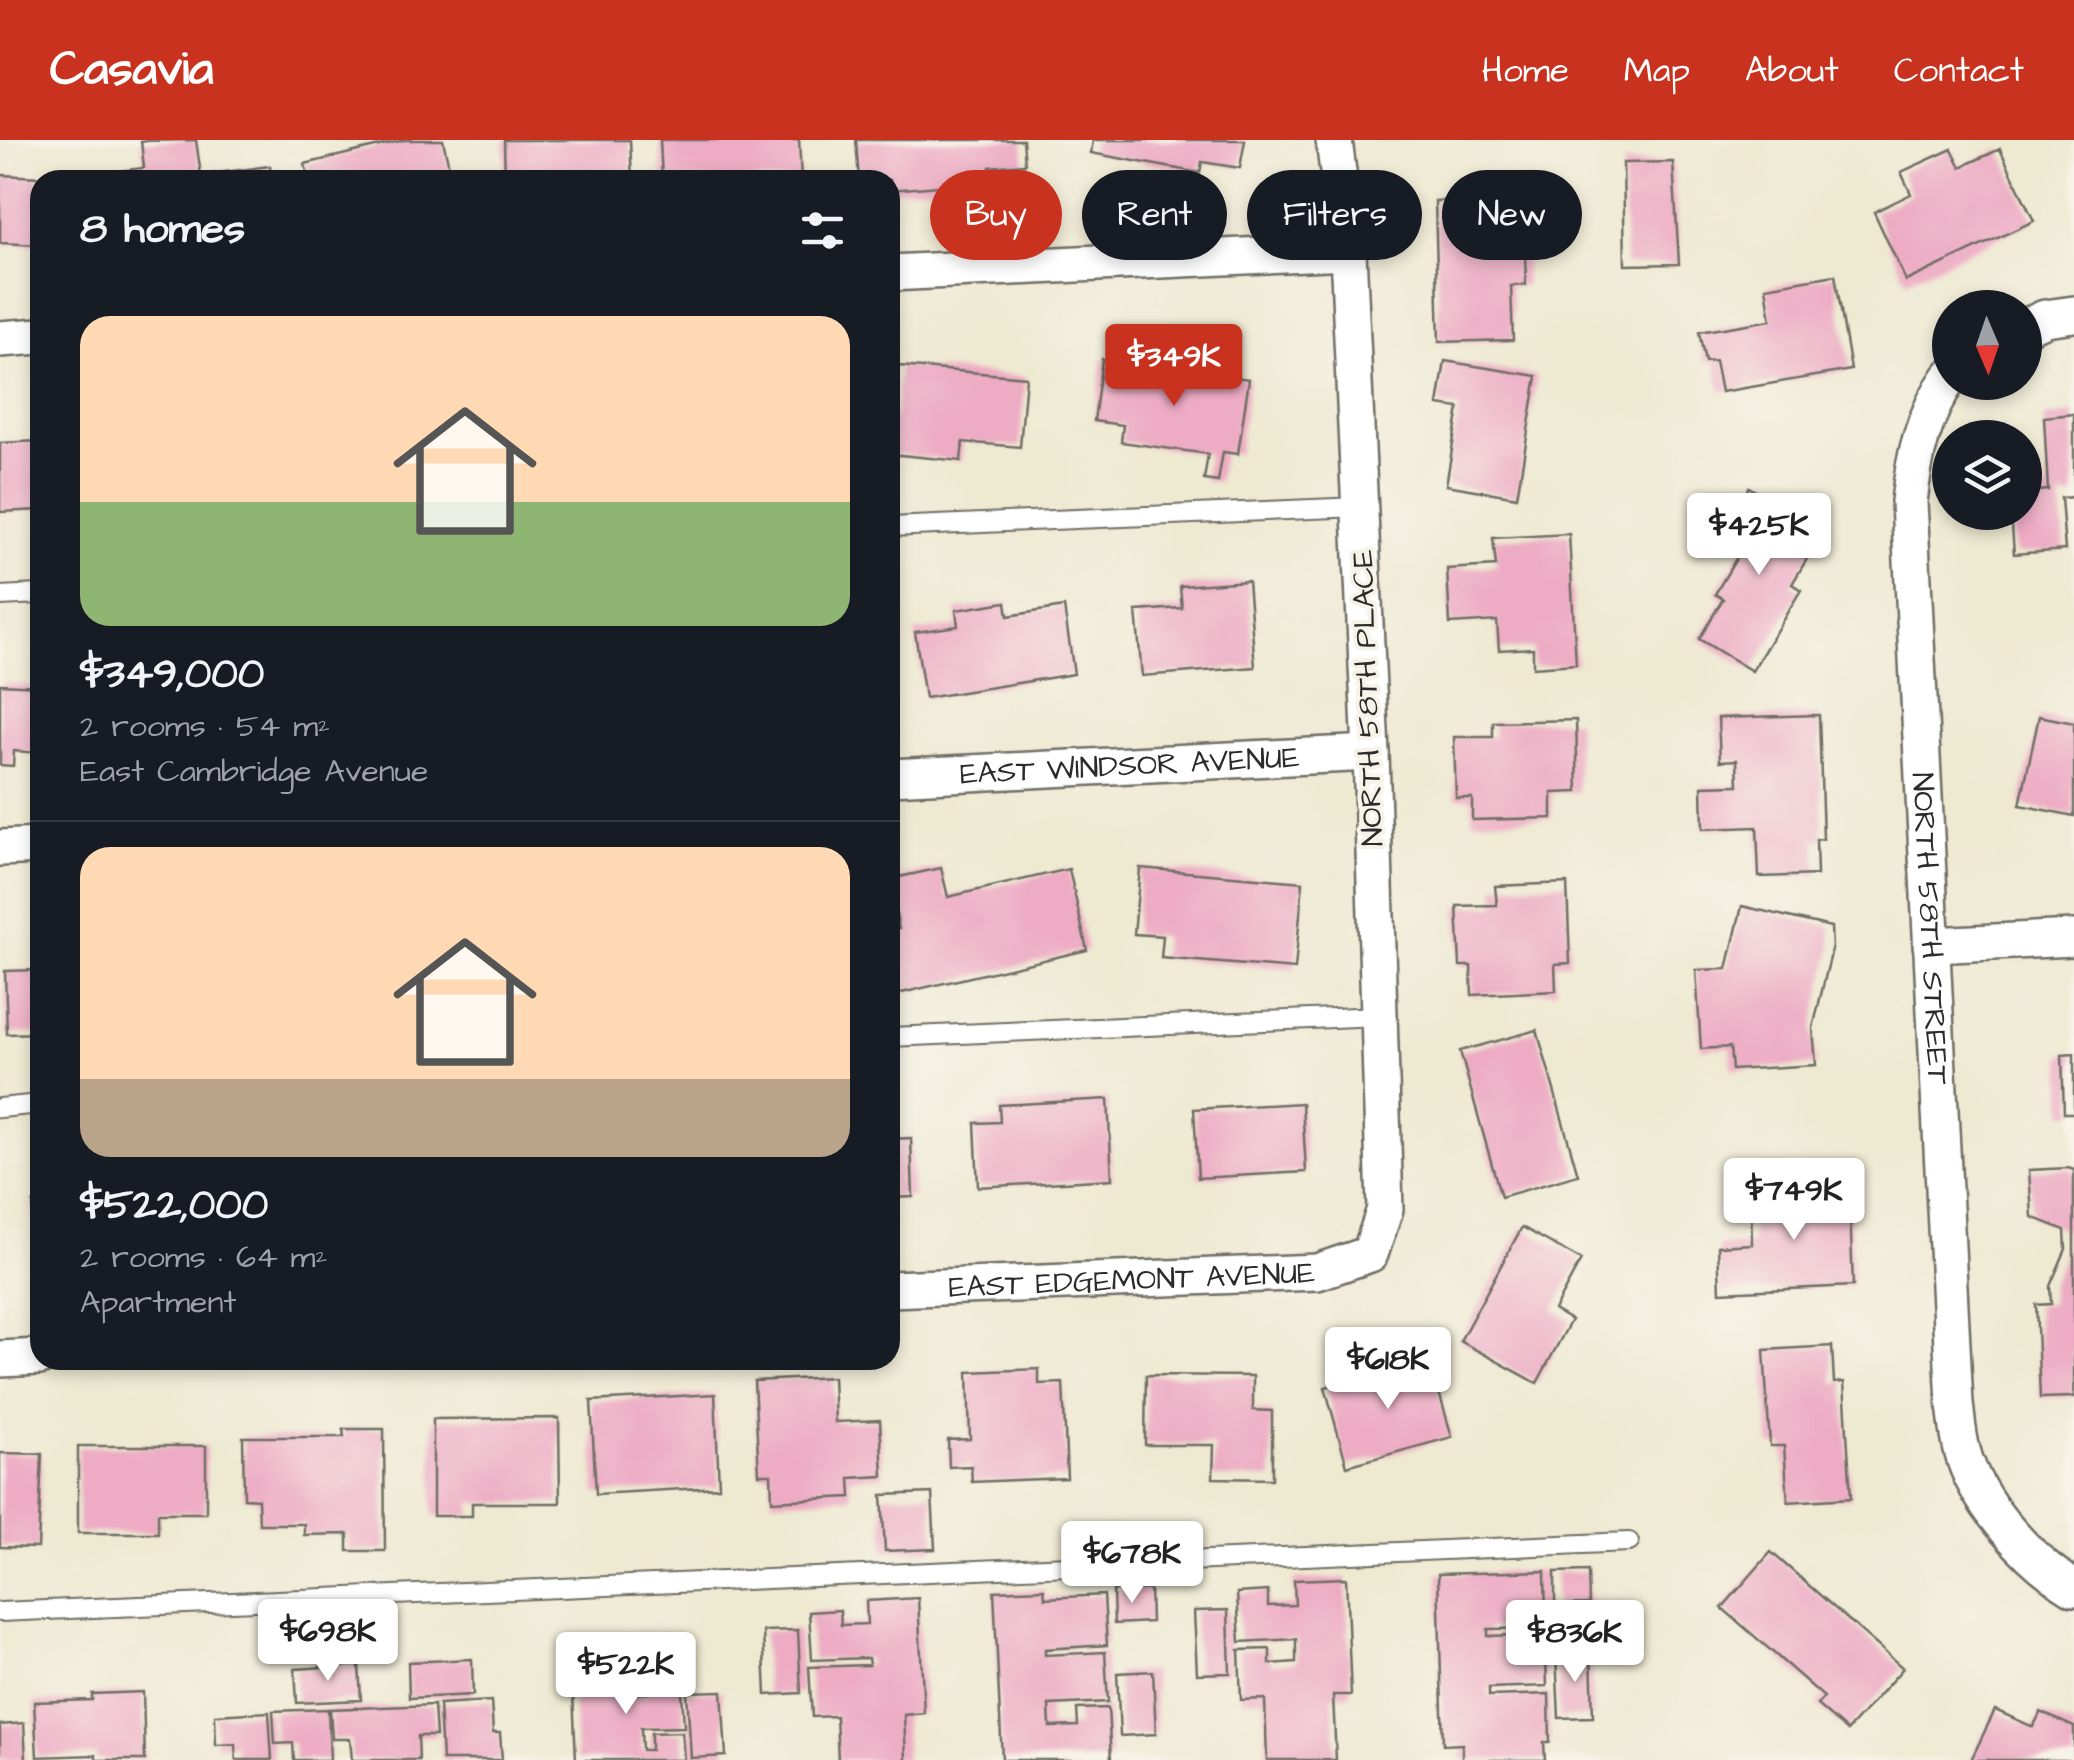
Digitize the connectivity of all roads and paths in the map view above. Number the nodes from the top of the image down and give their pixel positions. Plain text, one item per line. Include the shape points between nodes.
1 (1334, 140) edge
2 (1338, 170) edge
3 (1247, 256) edge
4 (1348, 260) edge
5 (900, 272) edge
6 (2074, 314) edge
7 (2042, 319) edge
8 (30, 337) edge
9 (0, 339) edge
10 (1937, 400) edge
11 (1359, 507) junction
12 (900, 527) edge
13 (30, 594) edge
14 (0, 596) edge
15 (1370, 753) junction
16 (900, 776) edge
17 (30, 846) edge
18 (0, 848) edge
19 (2074, 938) edge
20 (1931, 944) junction
21 (1379, 1016) junction
22 (900, 1037) edge
23 (30, 1105) edge
24 (0, 1108) edge
25 (1370, 1254) joint
26 (900, 1288) edge
27 (30, 1357) edge
28 (0, 1359) edge
29 (1628, 1542) dead end
30 (2074, 1588) edge
31 (0, 1612) edge

1 - 2 street, NORTH 58TH PLACE
3 - 5 street
4 - 11 street, NORTH 58TH PLACE
6 - 7 street
8 - 9 street
10 - 20 street, NORTH 58TH STREET via 1914,454 1909,502
11 - 12 lane
11 - 15 street, NORTH 58TH PLACE
13 - 14 lane
15 - 16 street, EAST WINDSOR AVENUE
15 - 21 street, NORTH 58TH PLACE
17 - 18 street
19 - 20 street
20 - 30 street, NORTH 58TH STREET via 1962,1452 2004,1526 2049,1573
21 - 22 lane
21 - 25 street, NORTH 58TH PLACE via 1385,1209
23 - 24 lane
25 - 26 street, EAST EDGEMONT AVENUE via 1317,1272
27 - 28 street
29 - 31 lane

